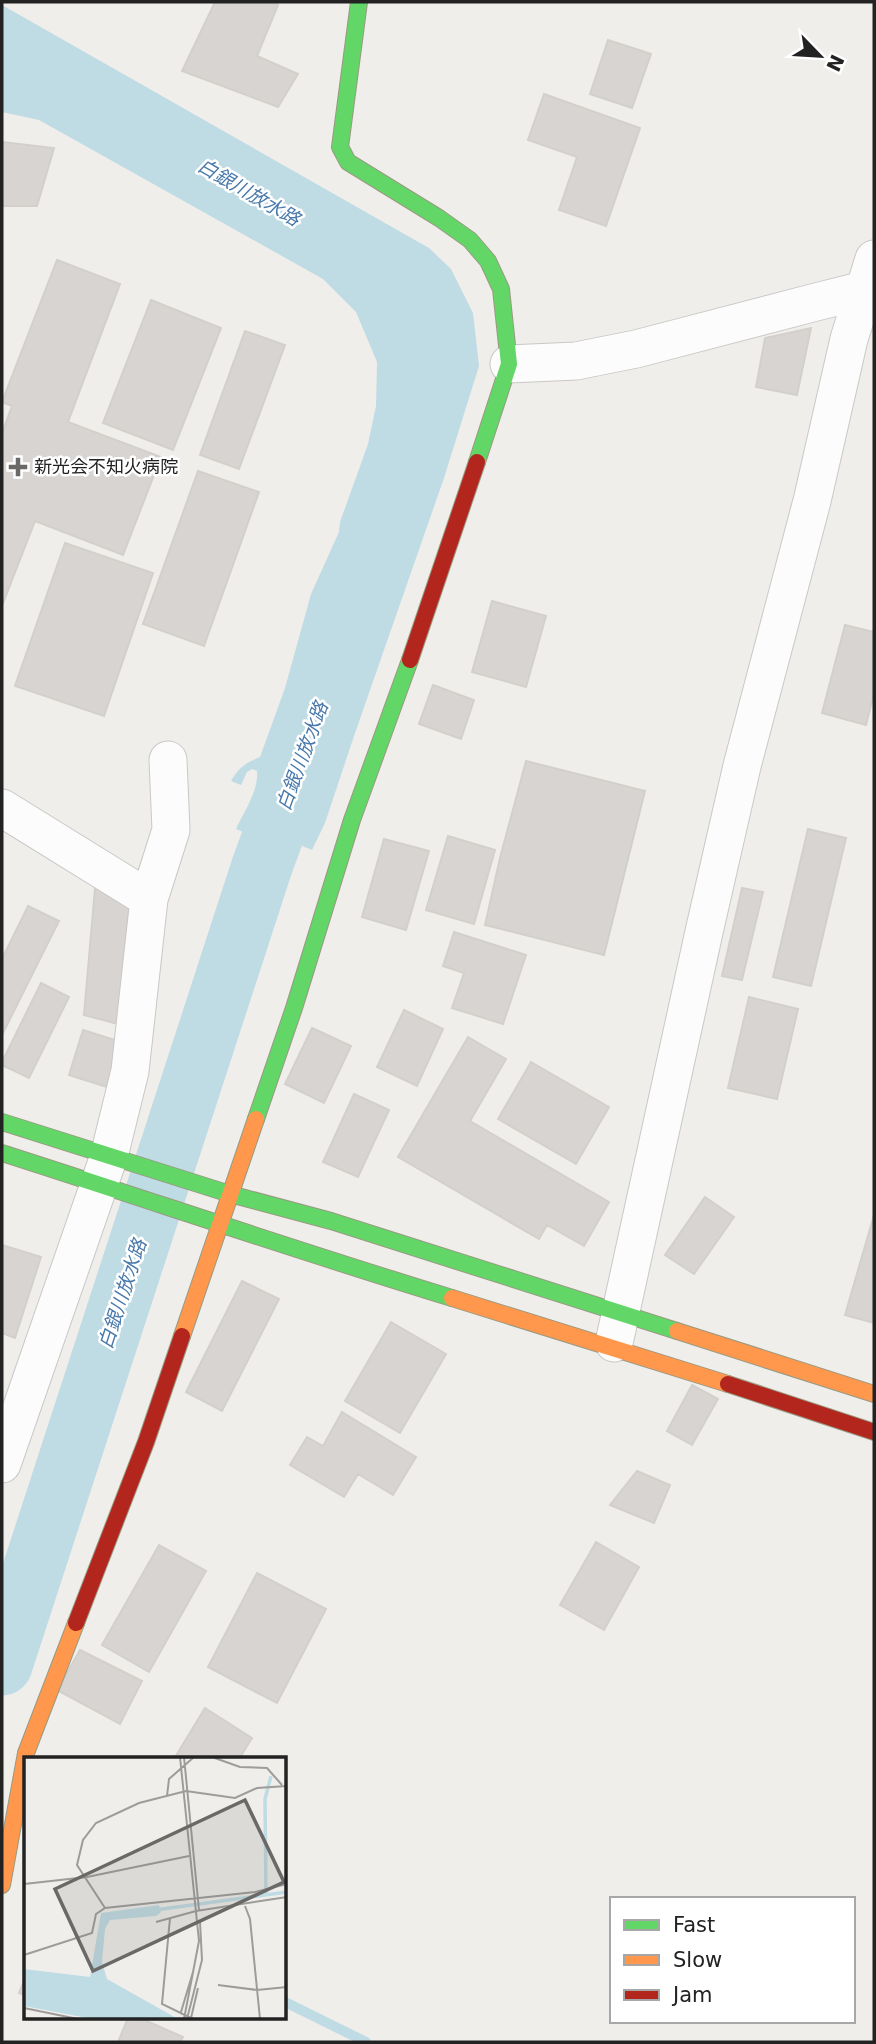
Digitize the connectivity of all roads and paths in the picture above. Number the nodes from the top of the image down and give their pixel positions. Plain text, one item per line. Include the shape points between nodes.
1 (359, 2) edge
2 (871, 280) edge
3 (509, 364) junction
4 (168, 760) dead end
5 (2, 808) edge
6 (149, 899) junction
7 (2, 1122) edge
8 (2, 1153) edge
9 (104, 1170) junction
10 (230, 1194) junction
11 (220, 1222) junction
12 (617, 1330) junction
13 (874, 1394) edge
14 (874, 1432) edge
15 (2, 1464) edge
16 (25, 1757) edge
17 (24, 1764) edge
18 (2, 1885) edge

1 - 3 street via 340,147 348,162 470,240 488,261 501,289
2 - 3 street via 636,349 576,361
2 - 12 street via 849,339 742,766
3 - 10 street via 438,583 352,820 295,1008
4 - 6 street via 171,830
5 - 6 street
6 - 9 street via 130,1071
7 - 9 street
8 - 9 street
9 - 10 street
9 - 11 street
9 - 15 street
10 - 11 street
10 - 12 street via 331,1221
11 - 12 street via 329,1260
11 - 16 street via 146,1442
12 - 13 street
12 - 14 street
17 - 18 street

